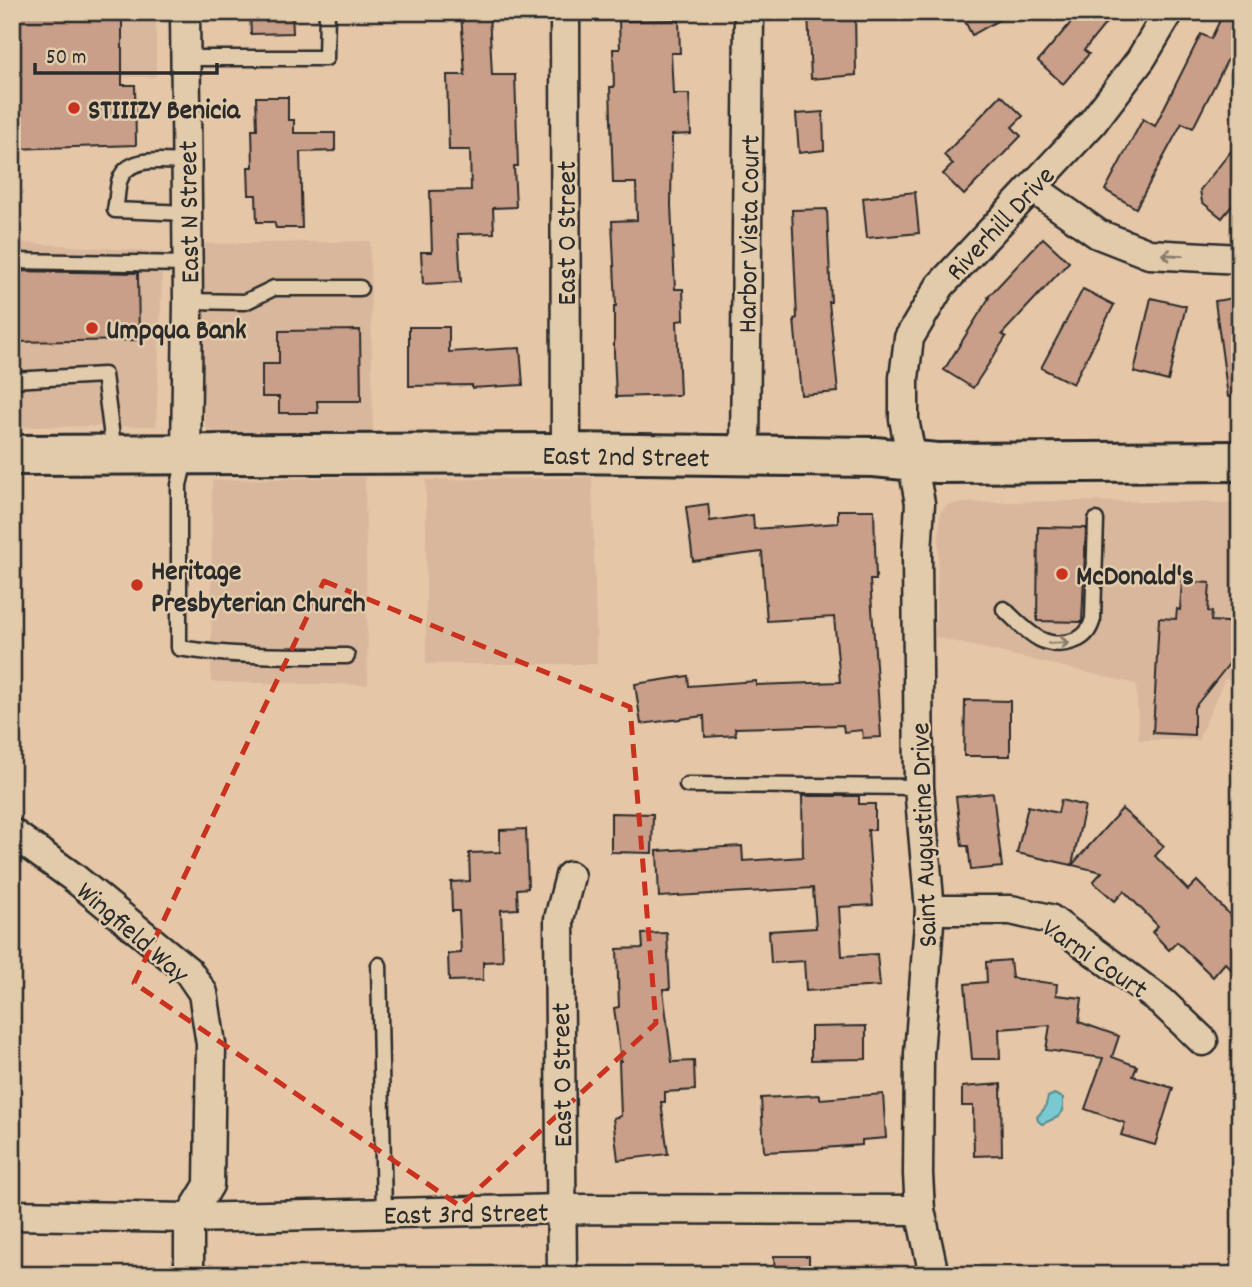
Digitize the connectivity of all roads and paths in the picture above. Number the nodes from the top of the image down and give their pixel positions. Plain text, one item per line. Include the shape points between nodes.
1 (185, 12) edge
2 (327, 12) edge
3 (565, 12) edge
4 (750, 12) edge
5 (1169, 12) edge
6 (186, 58) junction
7 (187, 162) junction
8 (1033, 188) junction
9 (187, 213) junction
10 (1240, 259) edge
11 (12, 261) edge
12 (188, 264) junction
13 (360, 288) dead end
14 (188, 301) junction
15 (12, 380) edge
16 (566, 453) junction
17 (114, 454) junction
18 (12, 455) edge
19 (186, 455) junction
20 (745, 457) junction
21 (912, 460) junction
22 (1240, 461) edge
23 (1096, 520) dead end
24 (1004, 609) dead end
25 (347, 656) dead end
26 (687, 785) dead end
27 (919, 786) junction
28 (12, 833) edge
29 (570, 876) dead end
30 (930, 910) junction
31 (379, 965) dead end
32 (1203, 1041) dead end
33 (562, 1209) junction
34 (920, 1210) junction
35 (384, 1214) junction
36 (12, 1215) edge
37 (189, 1218) junction
38 (189, 1275) edge
39 (562, 1275) edge
40 (934, 1275) edge

1 - 6 street, East N Street
2 - 6 lane via 326,58
3 - 16 street, East O Street
4 - 20 street, Harbor Vista Court
5 - 8 street, Riverhill Drive via 1141,59 1092,124
6 - 7 street, East N Street
7 - 9 street, East N Street
7 - 9 lane via 142,162 127,168 119,180 115,209
10 -> 8 street via 1149,254 1098,234
8 - 21 street, Riverhill Drive via 940,286 909,338 904,419
9 - 12 street, East N Street
11 - 12 lane
12 - 14 street, East N Street
13 - 14 lane via 274,288 245,302
14 - 19 street, East N Street
15 - 17 lane via 104,375
16 - 19 main road, East 2nd Street
16 - 20 main road, East 2nd Street
17 - 18 main road, East 2nd Street
17 - 19 main road, East 2nd Street
19 - 25 lane via 179,485 178,648 255,657
20 - 21 main road, East 2nd Street
21 - 22 main road, East 2nd Street
21 - 27 street, Saint Augustine Drive via 920,503
24 -> 23 lane via 1043,642 1067,644 1081,638 1093,619
26 - 27 lane
27 - 30 street, Saint Augustine Drive
28 - 37 street, Wingfield Way via 188,971 202,993 211,1044 209,1185
29 - 33 street, East O Street via 559,919
30 - 32 street, Varni Court via 1011,910 1050,919 1161,1001
30 - 34 street, Saint Augustine Drive via 919,1054
31 - 35 lane
33 - 34 street, East 3rd Street
33 - 35 street, East 3rd Street
33 - 39 street, East O Street
34 - 40 street, Saint Augustine Drive
35 - 37 street, East 3rd Street
36 - 37 street, East 3rd Street
37 - 38 street

